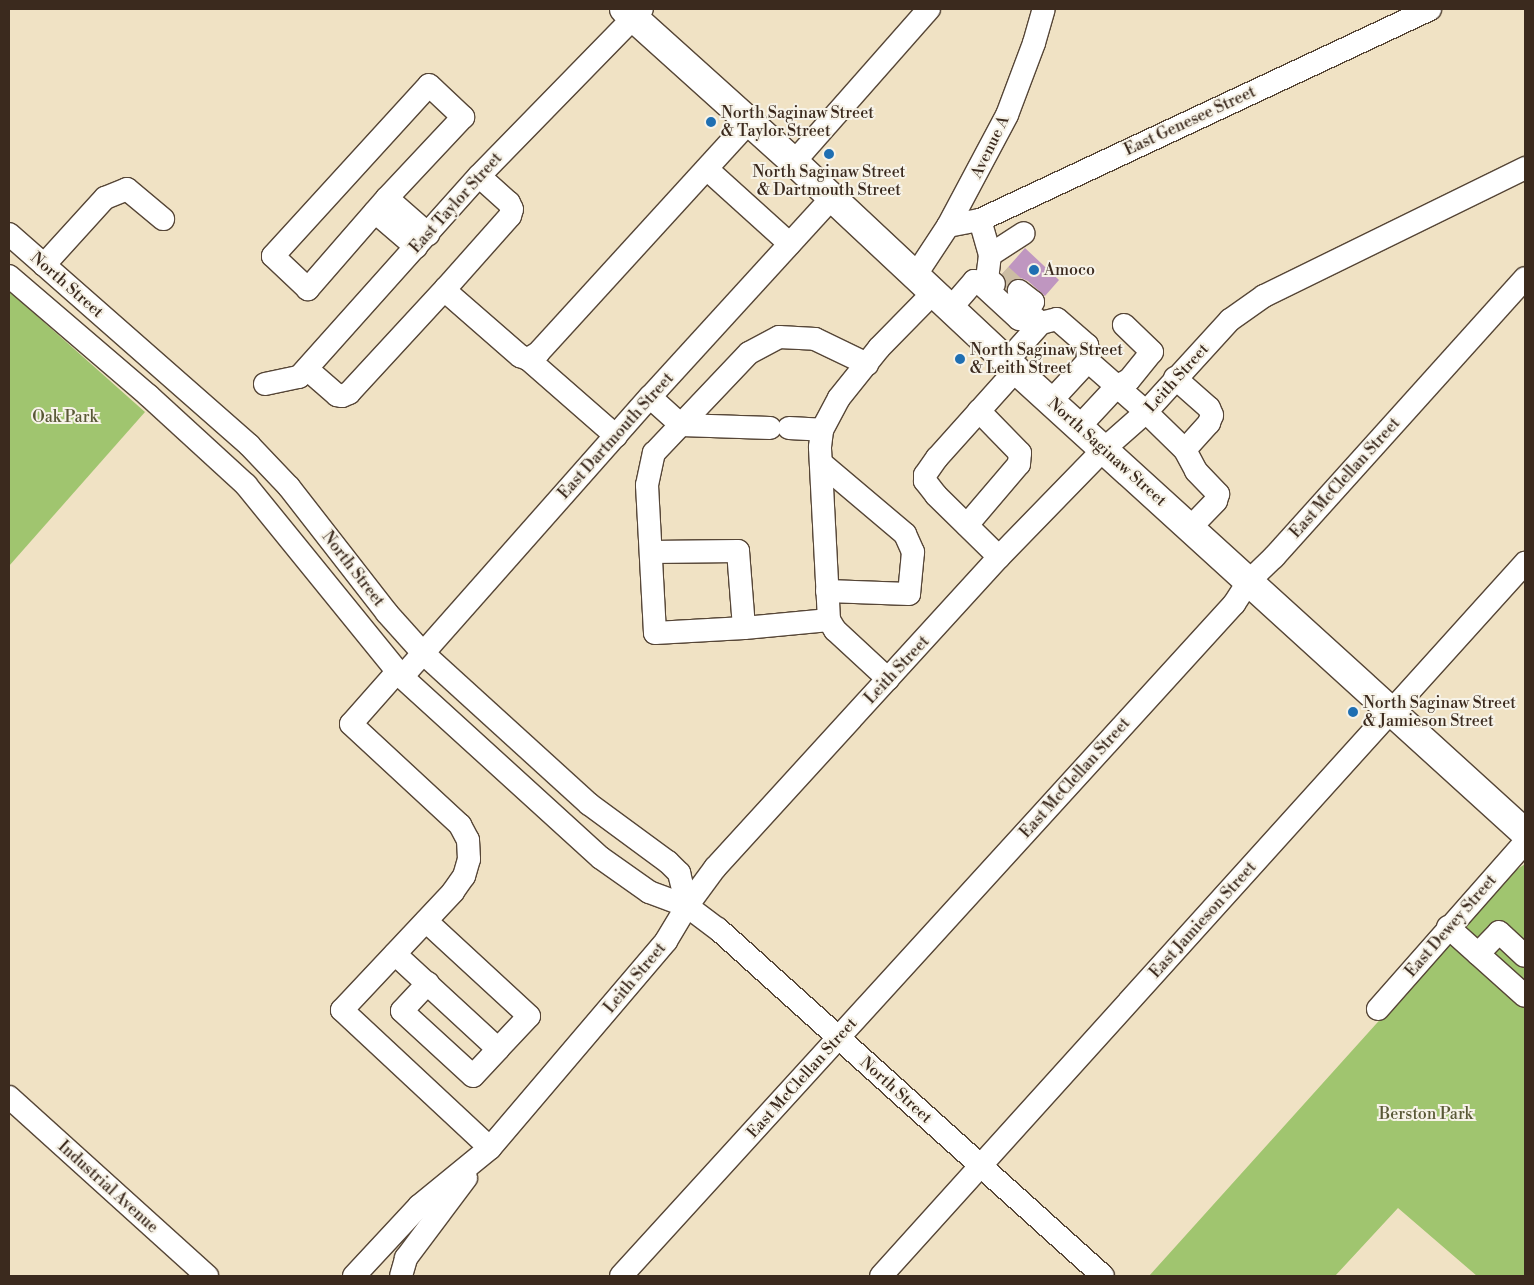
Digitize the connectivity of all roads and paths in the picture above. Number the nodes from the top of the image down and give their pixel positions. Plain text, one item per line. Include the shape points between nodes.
1 (929, 9) edge
2 (1044, 9) edge
3 (1430, 9) edge
4 (633, 12) edge
5 (750, 122) junction
6 (794, 162) junction
7 (1525, 168) edge
8 (708, 170) junction
9 (480, 176) junction
10 (832, 198) junction
11 (381, 205) junction
12 (162, 219) dead end
13 (980, 220) junction
14 (948, 226) junction
15 (9, 234) edge
16 (1024, 234) dead end
17 (422, 240) junction
18 (790, 244) junction
19 (990, 254) junction
20 (44, 265) junction
21 (9, 276) edge
22 (1525, 278) edge
23 (991, 280) junction
24 (446, 288) junction
25 (933, 293) junction
26 (1024, 306) junction
27 (1124, 326) dead end
28 (528, 359) junction
29 (1088, 361) junction
30 (867, 364) junction
31 (1011, 366) junction
32 (307, 369) junction
33 (1175, 378) junction
34 (265, 384) dead end
35 (1117, 386) junction
36 (190, 392) junction
37 (650, 397) junction
38 (1051, 401) junction
39 (979, 411) junction
40 (1146, 412) junction
41 (169, 416) junction
42 (681, 425) junction
43 (1079, 427) junction
44 (822, 430) junction
45 (616, 436) junction
46 (1104, 450) junction
47 (1185, 450) junction
48 (821, 463) junction
49 (967, 525) junction
50 (1190, 528) junction
51 (651, 552) junction
52 (1000, 557) junction
53 (1525, 564) edge
54 (1249, 581) junction
55 (827, 591) junction
56 (829, 620) junction
57 (744, 628) junction
58 (423, 653) junction
59 (400, 674) junction
60 (888, 678) junction
61 (1392, 710) junction
62 (1525, 832) edge
63 (1525, 842) edge
64 (687, 906) junction
65 (426, 921) junction
66 (1448, 927) junction
67 (395, 954) junction
68 (1478, 954) junction
69 (1525, 956) edge
70 (428, 983) junction
71 (1525, 996) edge
72 (1378, 1009) dead end
73 (838, 1037) junction
74 (498, 1048) junction
75 (9, 1097) edge
76 (490, 1148) junction
77 (981, 1166) junction
78 (207, 1276) edge
79 (354, 1276) edge
80 (400, 1276) edge
81 (621, 1276) edge
82 (881, 1276) edge
83 (1104, 1276) edge

1 - 6 street
2 - 14 street, Avenue A via 1007,115
3 - 13 street, East Genesee Street
4 - 5 main road, North Saginaw Street
4 - 9 street, East Taylor Street
5 - 6 main road, North Saginaw Street
5 - 8 street
6 - 10 main road, North Saginaw Street
7 - 33 street, Leith Street via 1264,296 1230,320
8 - 18 street
8 - 28 street via 538,353
9 - 17 street, East Taylor Street
9 - 24 street via 510,202 510,216
10 - 18 street, East Dartmouth Street
10 - 25 main road, North Saginaw Street
11 - 11 street via 463,117 429,85 273,256 308,289
11 - 17 street
12 - 20 street via 127,188 105,198
13 - 14 street, East Genesee Street
13 - 19 street
14 - 25 street, Avenue A
15 - 20 street, North Street
16 - 19 street
17 - 32 street, East Taylor Street
18 - 37 street, East Dartmouth Street
19 - 23 street
20 - 36 street, North Street
21 - 41 street, North Street
22 - 54 street, East McClellan Street
23 - 25 street
23 - 26 street via 1019,319
24 - 28 street via 520,356
24 - 32 street via 349,393 337,395
25 - 30 street
25 - 31 main road, North Saginaw Street
26 - 29 street via 1057,319 1087,345
26 - 31 street
27 - 35 street via 1152,352 1129,380
28 - 45 street
29 - 35 street
29 - 38 street
30 - 42 street via 815,339 779,337 749,353
30 - 44 street via 839,398
31 - 38 main road, North Saginaw Street
31 - 39 street
32 - 34 street, East Taylor Street via 299,377
33 - 40 street, Leith Street
33 - 47 street via 1209,408 1212,415 1209,424
35 - 40 street
35 - 43 street
36 - 41 street
36 - 58 street, North Street via 249,445 289,487 387,613
37 - 42 street
37 - 45 street, East Dartmouth Street
38 - 43 main road, North Saginaw Street
39 - 49 street via 1020,453 1019,464
39 - 49 street via 925,476 925,481 936,495
40 - 46 street, Leith Street
40 - 47 street
41 - 59 street, North Street via 246,485
42 - 44 street
42 - 51 street via 654,453 646,485
43 - 46 main road, North Saginaw Street
44 - 48 street
45 - 58 street, East Dartmouth Street
46 - 50 main road, North Saginaw Street
46 - 52 street, Leith Street
47 - 50 street via 1196,471 1218,494 1216,502
48 - 55 street
48 - 55 street via 905,534 913,552 909,594
49 - 52 street
50 - 54 main road, North Saginaw Street
51 - 57 street via 738,550
51 - 57 street via 655,633
52 - 60 street, Leith Street
53 - 61 street, East Jamieson Street
54 - 61 main road, North Saginaw Street
54 - 73 street, East McClellan Street via 1234,604
55 - 56 street
56 - 57 street
56 - 60 street via 835,630
58 - 59 street, East Dartmouth Street
58 - 64 street, North Street via 589,804 668,862 679,873
59 - 64 street, North Street via 601,858 649,892
59 - 65 street, East Dartmouth Street via 351,724 460,825 468,840 469,859 464,876
60 - 64 street, Leith Street via 715,868
61 - 62 main road, North Saginaw Street
61 - 77 street, East Jamieson Street
63 - 66 street, East Dewey Street
64 - 73 street, North Street via 718,929
64 - 76 street, Leith Street via 666,941
65 - 67 street
65 - 74 street via 529,1016
66 - 68 street
66 - 72 street, East Dewey Street
67 - 70 street
67 - 76 street via 342,1010
68 - 69 street via 1499,932
68 - 71 street
70 - 74 street
70 - 74 street via 402,1011 473,1076
73 - 77 street, North Street
73 - 81 street, East McClellan Street
75 - 78 street, Industrial Avenue
76 - 79 street, Leith Street via 419,1206
76 - 80 street via 406,1258
77 - 82 street, East Jamieson Street
77 - 83 street, North Street

